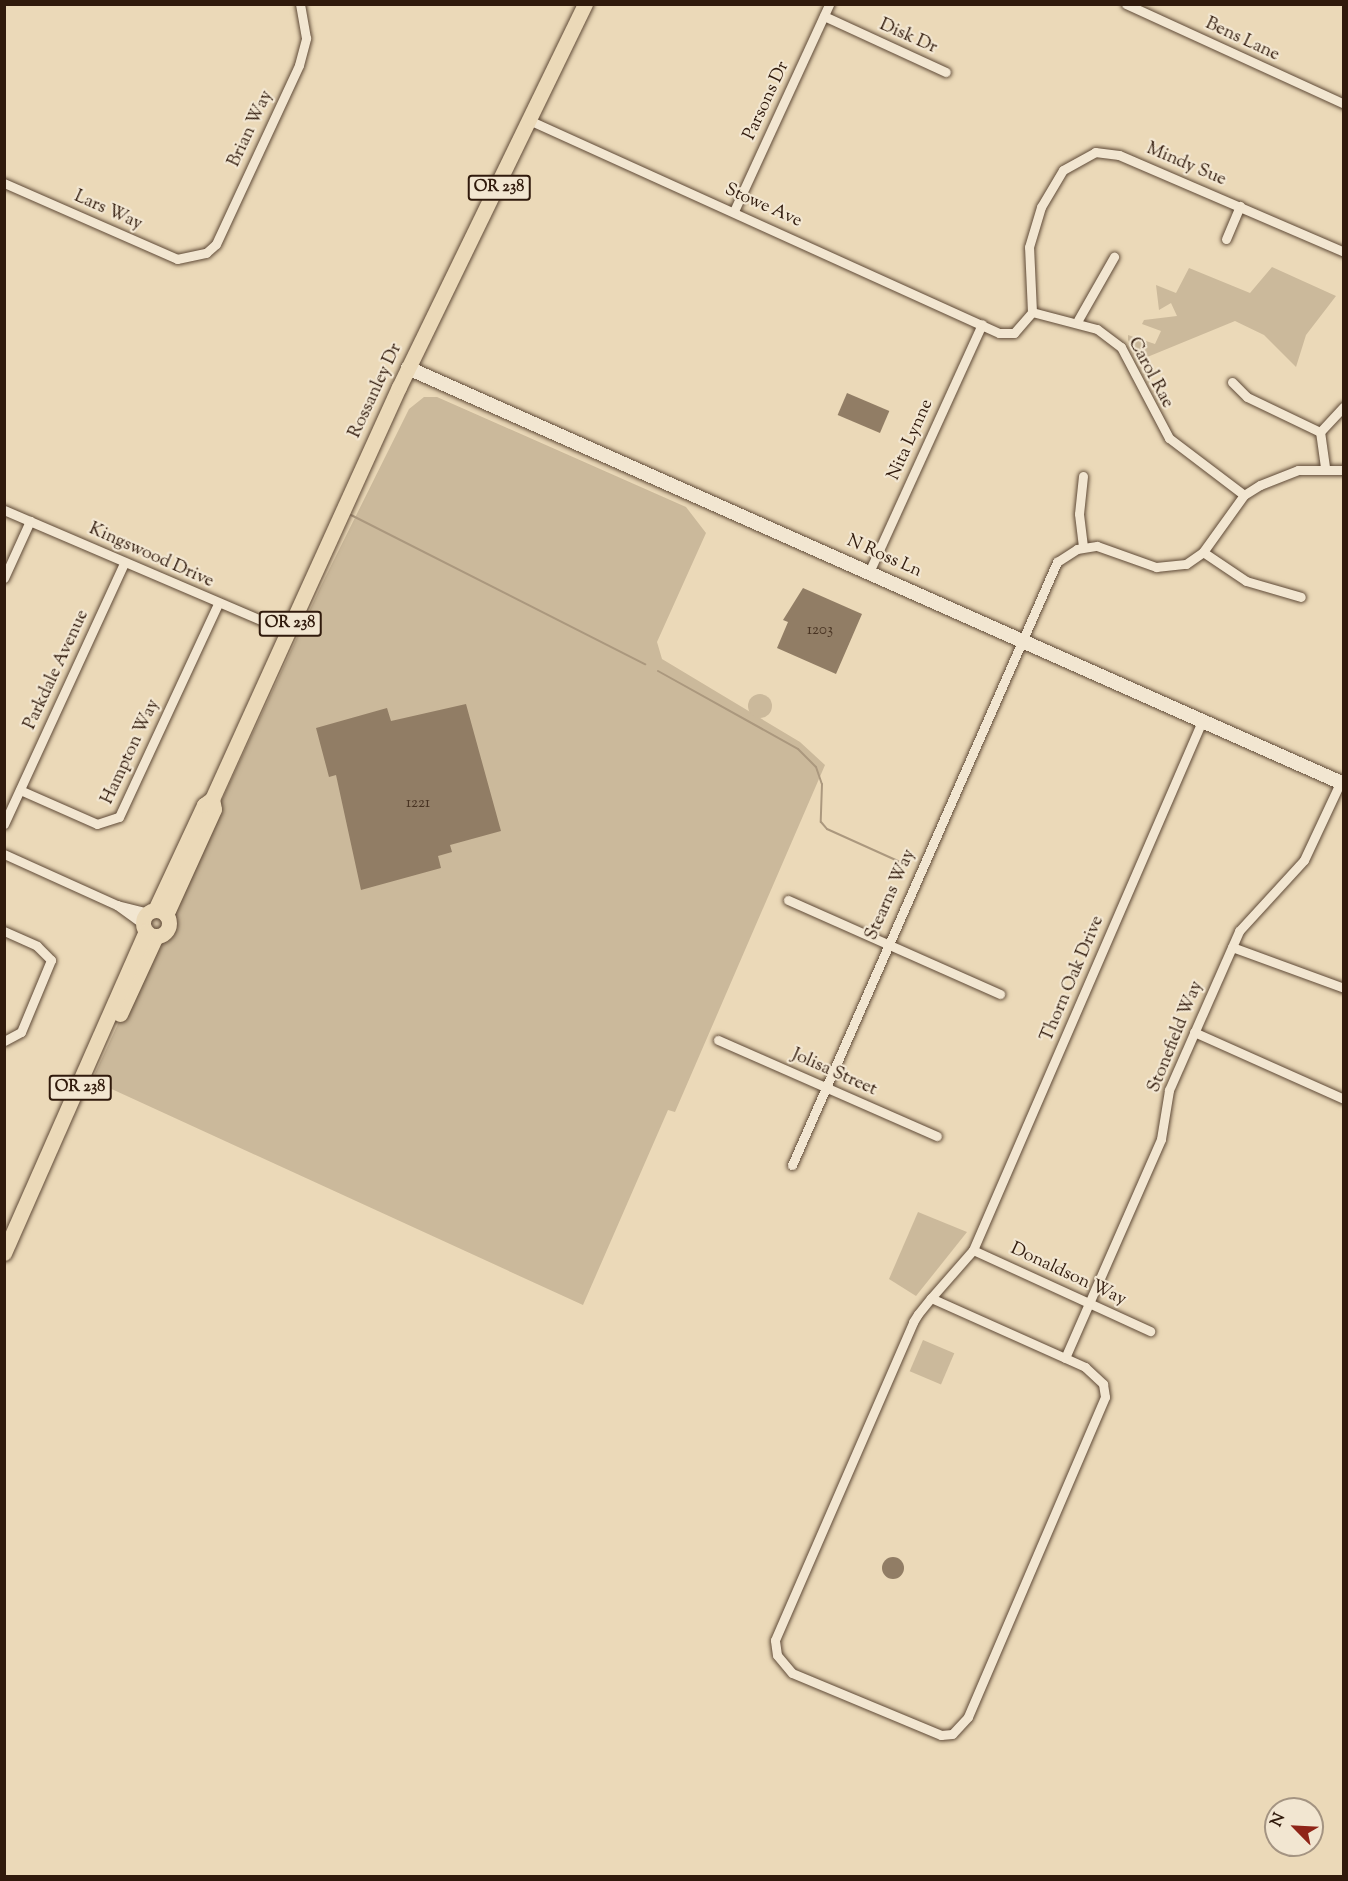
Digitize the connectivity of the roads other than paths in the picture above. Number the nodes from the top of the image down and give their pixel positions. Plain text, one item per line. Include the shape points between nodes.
1 (300, 4) edge
2 (585, 4) edge
3 (829, 4) edge
4 (1126, 4) edge
5 (824, 16) junction
6 (946, 72) dead end
7 (1344, 104) edge
8 (531, 122) junction
9 (4, 183) edge
10 (1240, 206) junction
11 (734, 211) junction
12 (1226, 238) dead end
13 (1344, 252) edge
14 (200, 256) joint
15 (1114, 257) dead end
16 (1032, 312) junction
17 (1078, 320) junction
18 (982, 324) junction
19 (408, 368) junction
20 (1232, 382) dead end
21 (1344, 406) edge
22 (1320, 432) junction
23 (1326, 467) junction
24 (1344, 470) edge
25 (1083, 476) dead end
26 (1244, 495) junction
27 (4, 510) edge
28 (30, 521) junction
29 (1083, 547) junction
30 (1203, 552) junction
31 (124, 563) junction
32 (870, 570) junction
33 (4, 578) edge
34 (1301, 597) dead end
35 (218, 604) junction
36 (286, 632) junction
37 (1020, 638) junction
38 (1202, 721) junction
39 (1342, 783) edge
40 (20, 790) junction
41 (4, 824) edge
42 (4, 854) edge
43 (788, 900) dead end
44 (152, 922) junction
45 (4, 931) edge
46 (887, 944) junction
47 (1232, 947) junction
48 (1344, 988) edge
49 (1000, 994) dead end
50 (1194, 1032) junction
51 (718, 1040) dead end
52 (4, 1041) edge
53 (826, 1088) junction
54 (1344, 1099) edge
55 (937, 1136) dead end
56 (792, 1165) dead end
57 (973, 1250) junction
58 (4, 1253) edge
59 (931, 1298) junction
60 (1088, 1303) junction
61 (1150, 1330) dead end
62 (1065, 1358) junction

1 - 14 street, Brian Way via 306,38 299,65 216,244
2 - 8 main road, Rossanley Dr / OR 238
3 - 5 street, Parsons Dr
4 - 7 street, Bens Lane
5 - 6 street, Disk Dr
5 - 11 street, Parsons Dr
8 - 11 street, Stowe Ave
8 - 19 main road, Rossanley Dr / OR 238
9 - 14 street, Lars Way via 168,256
10 - 12 street, Mindy Sue
10 - 13 street, Mindy Sue
10 - 16 street, Mindy Sue via 1119,155 1084,155 1055,179 1031,235
11 - 18 street, Stowe Ave
15 - 17 street
16 - 17 street, Carol Rae
16 - 18 street via 1007,336
17 - 26 street, Carol Rae via 1121,347 1168,438
18 - 32 street, Nita Lynne
19 - 32 main road, N Ross Ln
19 - 36 main road, Rossanley Dr / OR 238
20 - 22 street via 1246,397
21 - 22 street
22 - 23 street
23 - 24 street
23 - 26 street via 1286,474
25 - 29 street via 1079,514
26 - 30 street
27 - 28 street, Kingswood Drive
28 - 31 street, Kingswood Drive
28 - 33 street
29 - 30 street via 1111,549 1164,568 1186,564
29 - 37 street, Stearns Way via 1057,562
30 - 34 street via 1246,581
31 - 35 street, Kingswood Drive
31 - 40 street, Parkdale Avenue
32 - 37 main road, N Ross Ln
35 - 36 street, Kingswood Drive
35 - 40 street, Hampton Way via 119,817 97,824
36 - 44 main road, Rossanley Dr / OR 238 via 212,799 214,809
37 - 38 main road, N Ross Ln
37 - 46 street, Stearns Way
38 - 39 main road, N Ross Ln
38 - 57 street, Thorn Oak Drive
39 - 47 street, Stonefield Way via 1304,861 1248,918
40 - 41 street, Parkdale Avenue
42 - 44 street
43 - 46 street
44 - 58 main road, OR 238 via 100,1046
45 - 52 street via 37,946 51,960 21,1032
46 - 49 street
46 - 53 street, Stearns Way
47 - 48 street
47 - 50 street, Stonefield Way
50 - 54 street
50 - 60 street, Stonefield Way via 1169,1090 1161,1139
51 - 53 street, Jolisa Street
53 - 55 street, Jolisa Street
53 - 56 street, Stearns Way
57 - 59 street, Thorn Oak Drive
57 - 60 street, Donaldson Way
59 - 62 street
59 - 62 street, Thorn Oak Drive via 913,1322 779,1630 777,1654 792,1673 930,1733 952,1734 961,1728 1103,1411 1103,1384
60 - 61 street, Donaldson Way
60 - 62 street, Stonefield Way

